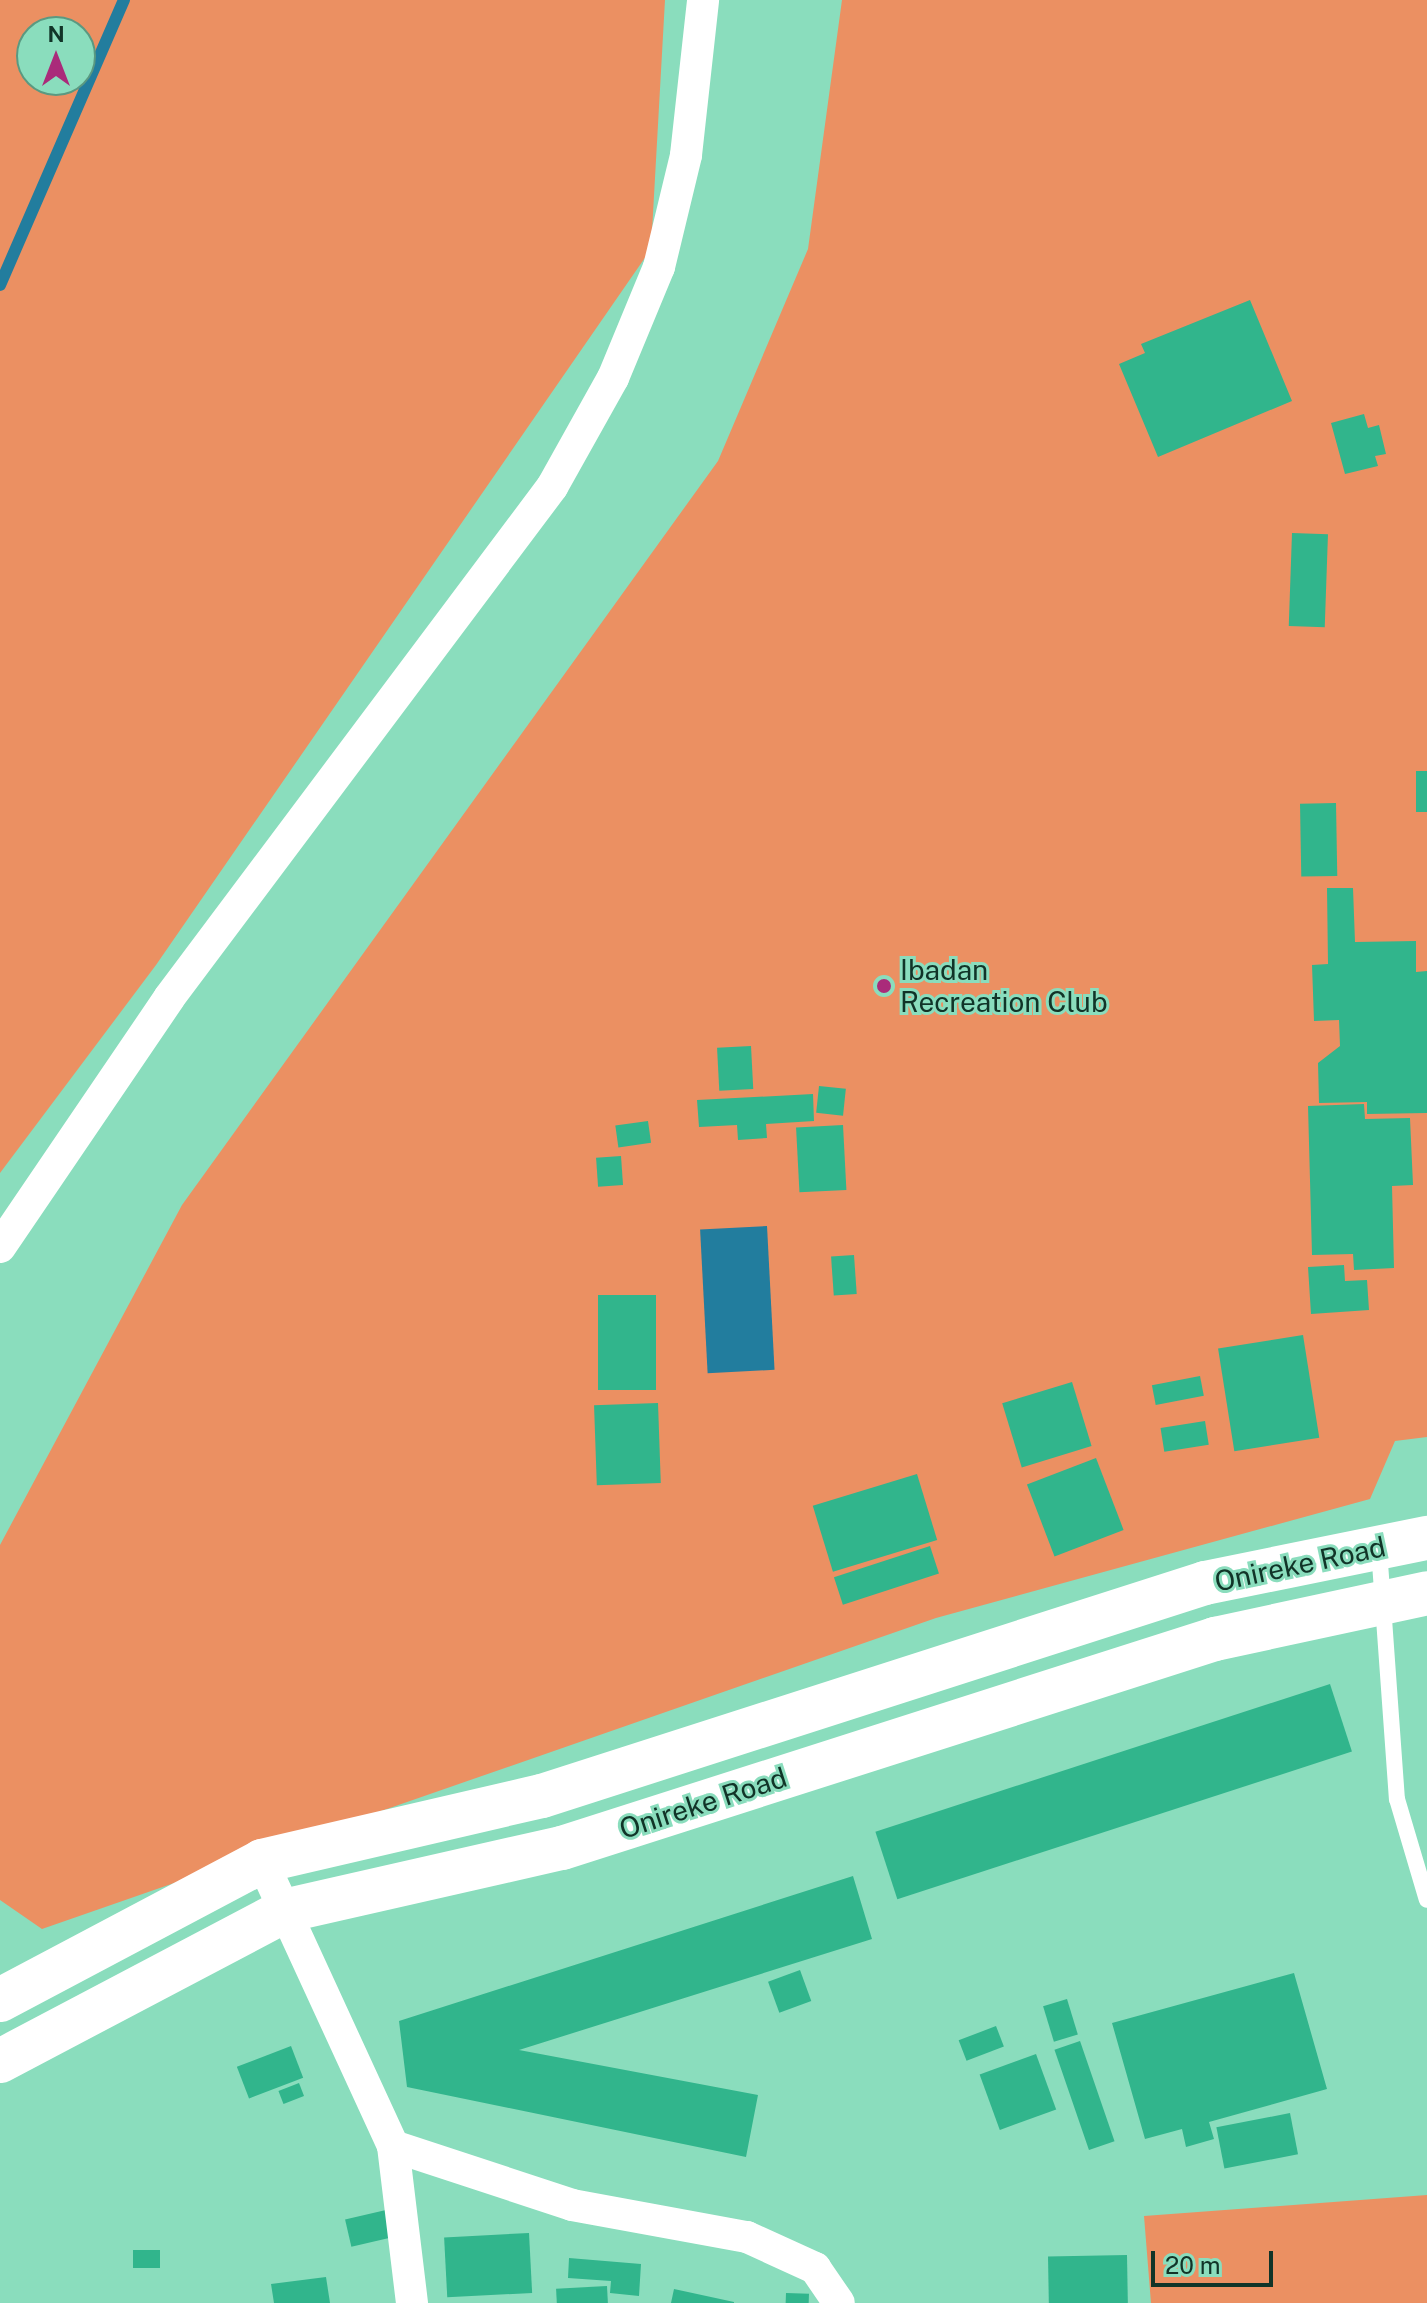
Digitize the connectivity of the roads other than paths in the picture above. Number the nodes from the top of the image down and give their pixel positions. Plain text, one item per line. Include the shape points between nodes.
1 (703, 0) edge
2 (0, 1247) edge
3 (1427, 1538) edge
4 (1379, 1547) junction
5 (1427, 1593) edge
6 (1383, 1603) junction
7 (262, 1861) junction
8 (1427, 1900) edge
9 (284, 1911) junction
10 (6, 1994) edge
11 (0, 2061) edge
12 (393, 2146) junction
13 (412, 2303) edge
14 (839, 2303) edge

1 - 2 street via 686,155 659,267 613,378 552,487 169,998
3 - 4 main road, Onireke Road
4 - 6 lane
4 - 7 main road, Onireke Road via 1205,1583 542,1796
5 - 6 main road, Onireke Road
6 - 8 lane via 1397,1799
6 - 9 main road, Onireke Road via 1215,1639 562,1848
7 - 9 street
7 - 10 main road, Onireke Road
9 - 11 main road, Onireke Road
9 - 12 street
12 - 13 street
12 - 14 street via 572,2205 747,2237 815,2268

